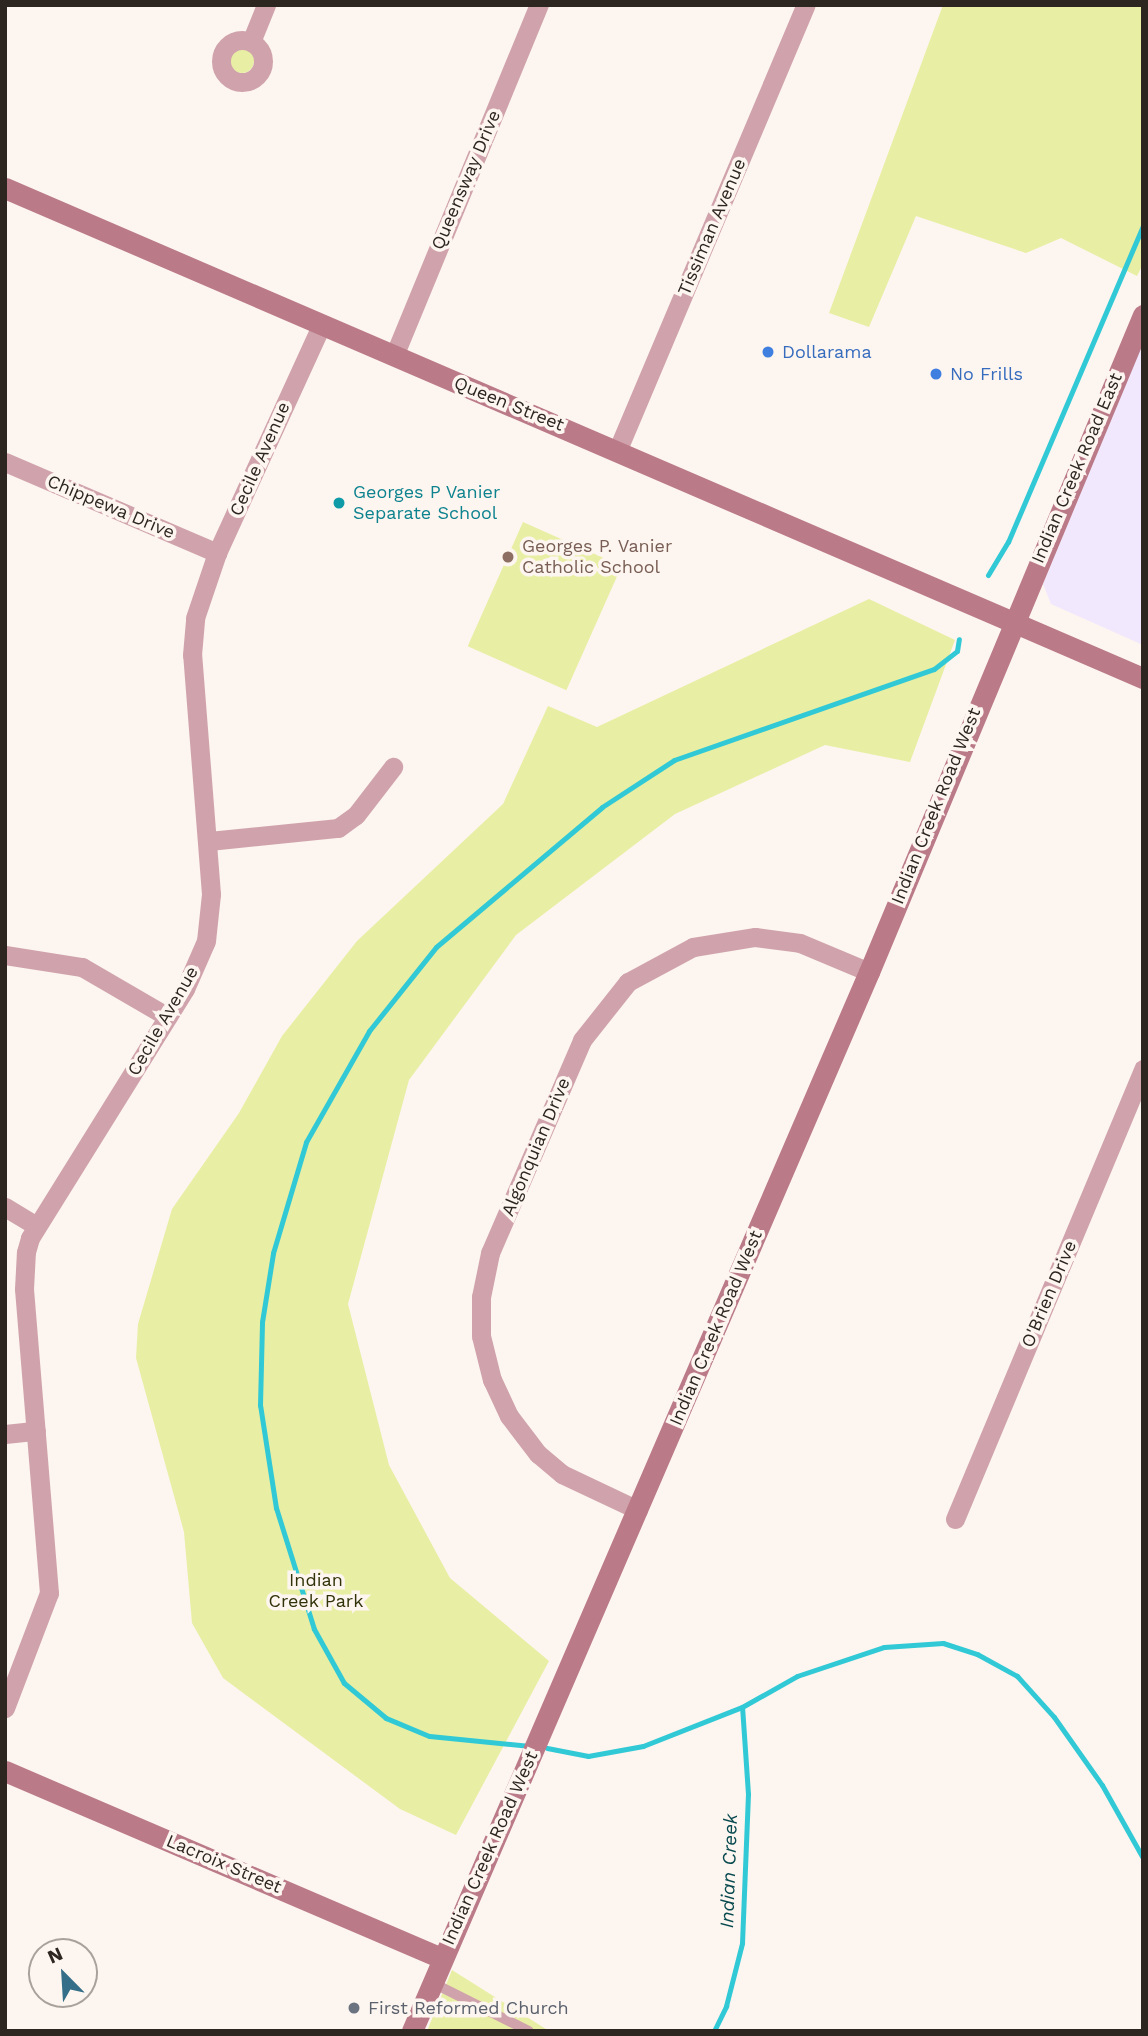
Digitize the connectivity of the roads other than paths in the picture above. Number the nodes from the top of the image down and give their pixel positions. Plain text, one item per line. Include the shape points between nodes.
1 (266, 5) edge
2 (539, 5) edge
3 (806, 5) edge
4 (251, 42) dead end
5 (5, 188) edge
6 (1143, 315) edge
7 (321, 326) junction
8 (394, 356) junction
9 (618, 449) junction
10 (5, 462) edge
11 (217, 553) junction
12 (1012, 622) junction
13 (1143, 678) edge
14 (393, 767) dead end
15 (209, 841) junction
16 (5, 955) edge
17 (869, 972) junction
18 (167, 1017) junction
19 (1143, 1069) edge
20 (5, 1207) edge
21 (37, 1226) junction
22 (36, 1431) junction
23 (5, 1434) edge
24 (638, 1510) junction
25 (955, 1519) dead end
26 (5, 1707) edge
27 (5, 1771) edge
28 (442, 1958) junction
29 (432, 1983) junction
30 (412, 2031) edge
31 (529, 2031) edge

1 - 4 street
2 - 8 street, Queensway Drive
3 - 9 street, Tissiman Avenue
5 - 7 street, Queen Street
6 - 12 street, Indian Creek Road East
7 - 8 street, Queen Street
7 - 11 street, Cecile Avenue
8 - 9 street, Queen Street
9 - 12 street, Queen Street
10 - 11 street, Chippewa Drive
11 - 15 street, Cecile Avenue via 195,618 192,655
12 - 13 street, Queen Street
12 - 17 street, Indian Creek Road West
14 - 15 street via 356,815 338,828
15 - 18 street, Cecile Avenue via 211,894 206,941
16 - 18 street via 82,967
17 - 24 street, Indian Creek Road West
17 - 24 street, Algonquian Drive via 800,943 755,937 693,947 628,982 582,1040 490,1253 481,1297 481,1336 492,1380 509,1416 538,1454 562,1474
18 - 21 street, Cecile Avenue
19 - 25 street, O'Brien Drive
20 - 21 street
21 - 22 street, Cecile Avenue via 23,1270
22 - 23 street
22 - 26 street, Cecile Avenue via 49,1592
24 - 28 street, Indian Creek Road West
27 - 28 street, Lacroix Street
28 - 29 street, Indian Creek Road West
29 - 30 street, Indian Creek Road West
29 - 31 lane

